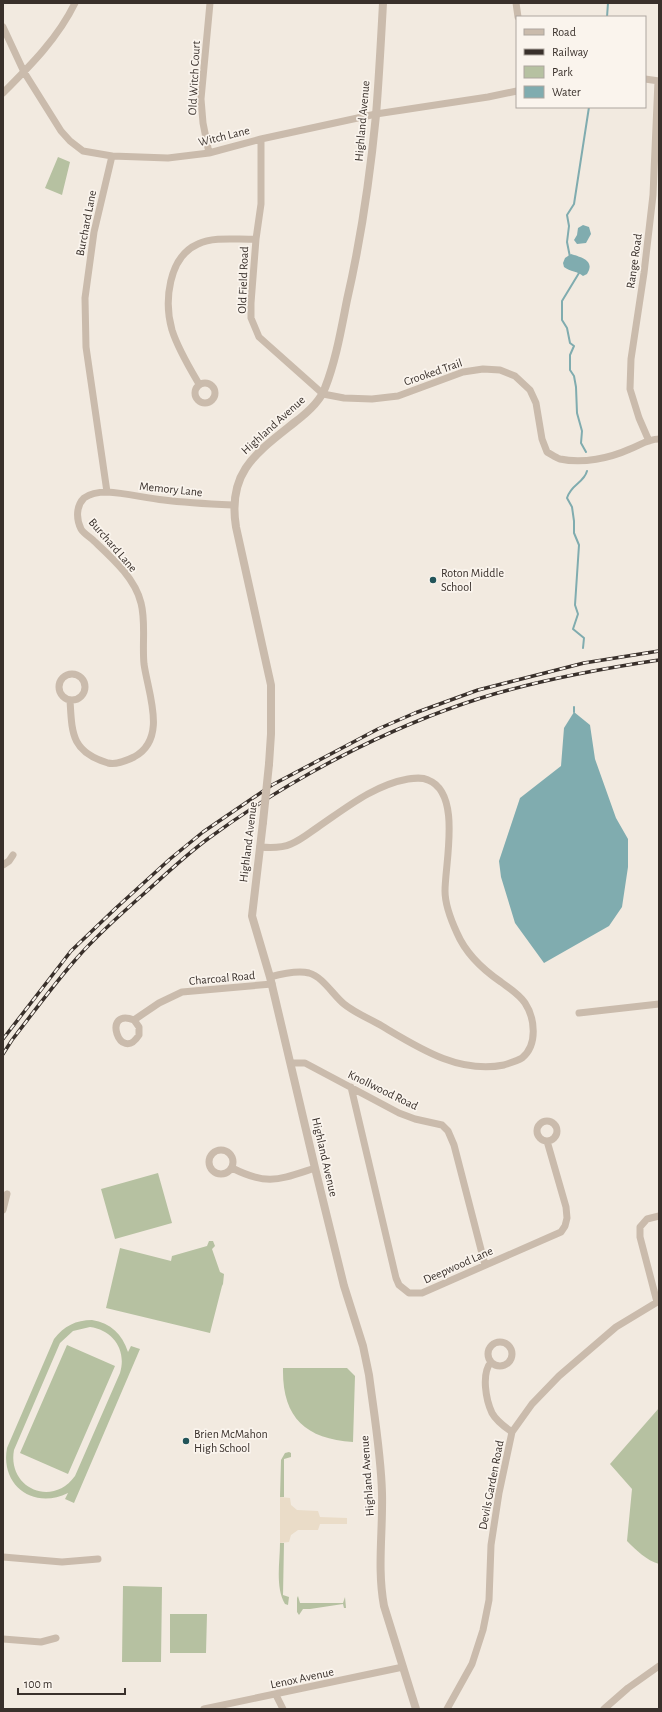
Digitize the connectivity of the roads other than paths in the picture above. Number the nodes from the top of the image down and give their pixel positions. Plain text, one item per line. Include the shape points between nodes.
1 (75, 3) edge
2 (210, 3) edge
3 (383, 3) edge
4 (516, 3) edge
5 (518, 16) edge
6 (3, 27) edge
7 (24, 72) junction
8 (646, 79) edge
9 (659, 81) edge
10 (516, 91) edge
11 (3, 93) edge
12 (376, 114) junction
13 (261, 138) junction
14 (209, 153) junction
15 (112, 156) junction
16 (256, 239) junction
17 (199, 384) dead end
18 (323, 394) junction
19 (659, 439) edge
20 (649, 440) junction
21 (107, 492) junction
22 (233, 505) junction
23 (70, 700) dead end
24 (260, 847) junction
25 (13, 855) dead end
26 (3, 865) edge
27 (271, 981) junction
28 (659, 1004) edge
29 (579, 1013) dead end
30 (134, 1020) dead end
31 (291, 1063) junction
32 (351, 1087) junction
33 (547, 1140) dead end
34 (232, 1168) dead end
35 (315, 1168) junction
36 (7, 1194) dead end
37 (3, 1210) edge
38 (659, 1216) edge
39 (485, 1264) junction
40 (658, 1302) edge
41 (491, 1362) dead end
42 (512, 1432) junction
43 (3, 1557) edge
44 (98, 1559) dead end
45 (3, 1638) edge
46 (56, 1638) dead end
47 (659, 1666) edge
48 (403, 1667) junction
49 (276, 1694) junction
50 (204, 1709) edge
51 (283, 1709) edge
52 (416, 1709) edge
53 (447, 1709) edge
54 (604, 1709) edge

1 - 7 street via 48,46
2 - 14 street, Old Witch Court via 201,99
3 - 12 street, Highland Avenue
4 - 5 street
6 - 7 street, Witch Lane
7 - 11 street
7 - 15 street, Witch Lane via 61,132 70,141 83,151
8 - 9 street
9 - 20 street, Range Road via 653,195 631,359 630,389
10 - 12 street, Witch Lane
12 - 13 street, Witch Lane
12 - 18 street, Highland Avenue via 356,258 331,370
13 - 14 street, Witch Lane
13 - 16 street, Old Field Road via 261,204
14 - 15 street, Witch Lane via 168,158
15 - 21 street, Burchard Lane via 94,232 85,298 86,347
16 - 17 street via 198,243 184,252 176,264 170,282 172,329 181,354
16 - 18 street, Old Field Road via 251,303 254,326 259,336
18 - 20 street, Crooked Trail via 372,399 398,396 464,372 500,370 515,376 530,390 536,403 542,439 547,452 559,459 580,461 609,456
18 - 22 street, Highland Avenue via 310,410 252,458 240,479
19 - 20 street, Crooked Trail
21 - 22 street, Memory Lane via 165,500
21 - 23 street, Burchard Lane via 91,493 83,499 78,508 77,519 82,530 120,566 141,603 144,664 153,714 153,731 148,746 127,761 111,764 96,760 85,752 72,733
22 - 24 street, Highland Avenue, bridge via 271,685 271,734
24 - 27 street, Highland Avenue via 252,916
24 - 27 street, Charcoal Road via 276,848 294,843 380,787 415,778 426,779 435,784 445,800 450,822 445,891 454,926 465,950 475,961 525,1003 533,1027 532,1042 521,1059 512,1062 486,1066 456,1062 420,1049 346,1005 316,976 299,972
25 - 26 street
27 - 30 street, Charcoal Road via 182,992 159,1003
27 - 31 street, Highland Avenue
28 - 29 street
31 - 32 street, Knollwood Road via 305,1063
31 - 35 street, Highland Avenue
32 - 39 street, Knollwood Road via 399,1113 442,1124 454,1144
32 - 39 street, Deepwood Lane via 399,1285 409,1294 422,1293
33 - 39 street, Deepwood Lane via 566,1207 566,1226 561,1232
34 - 35 street via 249,1177 263,1180 281,1179
35 - 48 street, Highland Avenue via 369,1374 382,1491 382,1593
36 - 37 street
38 - 40 street via 647,1219 640,1227 640,1236
40 - 42 street, Devils Garden Road via 616,1327 559,1376 532,1404
41 - 42 street via 486,1384 492,1414 501,1425
42 - 53 street, Devils Garden Road via 491,1545 489,1600 483,1630 472,1664
43 - 44 street via 62,1562
45 - 46 street via 41,1642
47 - 54 street
48 - 49 street, Lenox Avenue
48 - 52 street, Highland Avenue
49 - 50 street, Lenox Avenue
49 - 51 street

